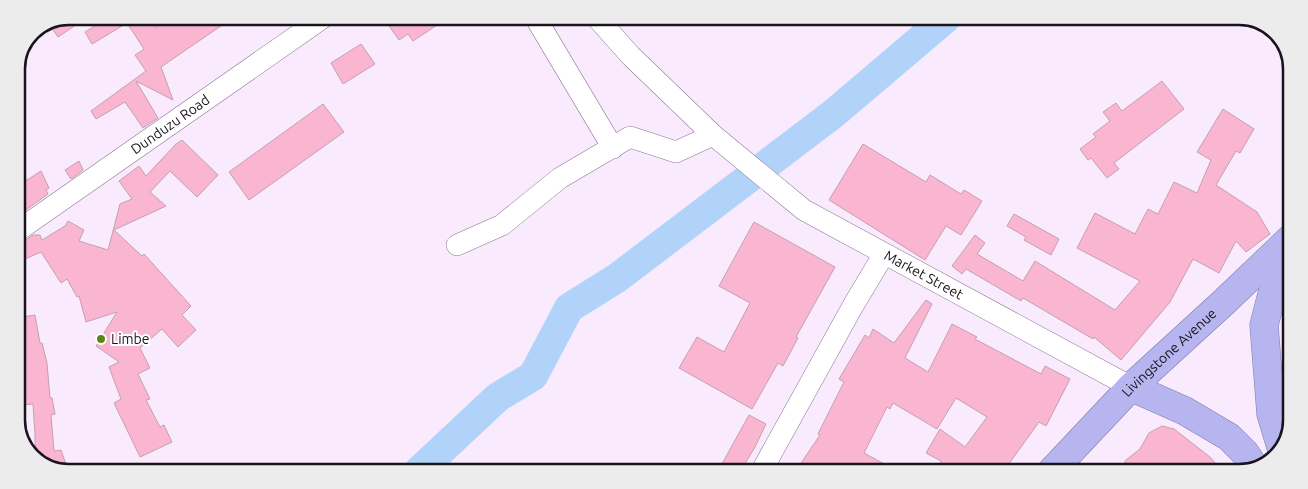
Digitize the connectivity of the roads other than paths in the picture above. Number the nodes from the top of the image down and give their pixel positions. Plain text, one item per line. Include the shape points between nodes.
1 (313, 25) edge
2 (540, 25) edge
3 (604, 25) edge
4 (713, 135) junction
5 (612, 148) junction
6 (25, 226) edge
7 (457, 244) dead end
8 (1283, 245) edge
9 (884, 254) junction
10 (1283, 276) edge
11 (1224, 302) junction
12 (1264, 325) junction
13 (1130, 388) junction
14 (1270, 414) junction
15 (1230, 437) junction
16 (1278, 439) edge
17 (1251, 462) edge
18 (765, 464) edge
19 (1059, 464) edge

1 - 6 street, Dunduzu Road
2 - 5 street
3 - 4 street via 631,56
4 - 5 street via 676,152 630,137
4 - 9 street via 804,210
5 - 7 street via 560,178 502,225
8 - 11 highway, Livingstone Avenue
9 - 13 street, Market Street
9 - 18 street, Market Street
10 - 12 highway via 1272,294
11 - 12 highway via 1242,307 1257,316
11 - 13 highway, Livingstone Avenue
12 - 14 highway
13 - 15 highway via 1185,411
13 - 19 highway, Livingstone Avenue
14 - 15 highway via 1253,430
14 - 16 highway
15 - 17 highway

